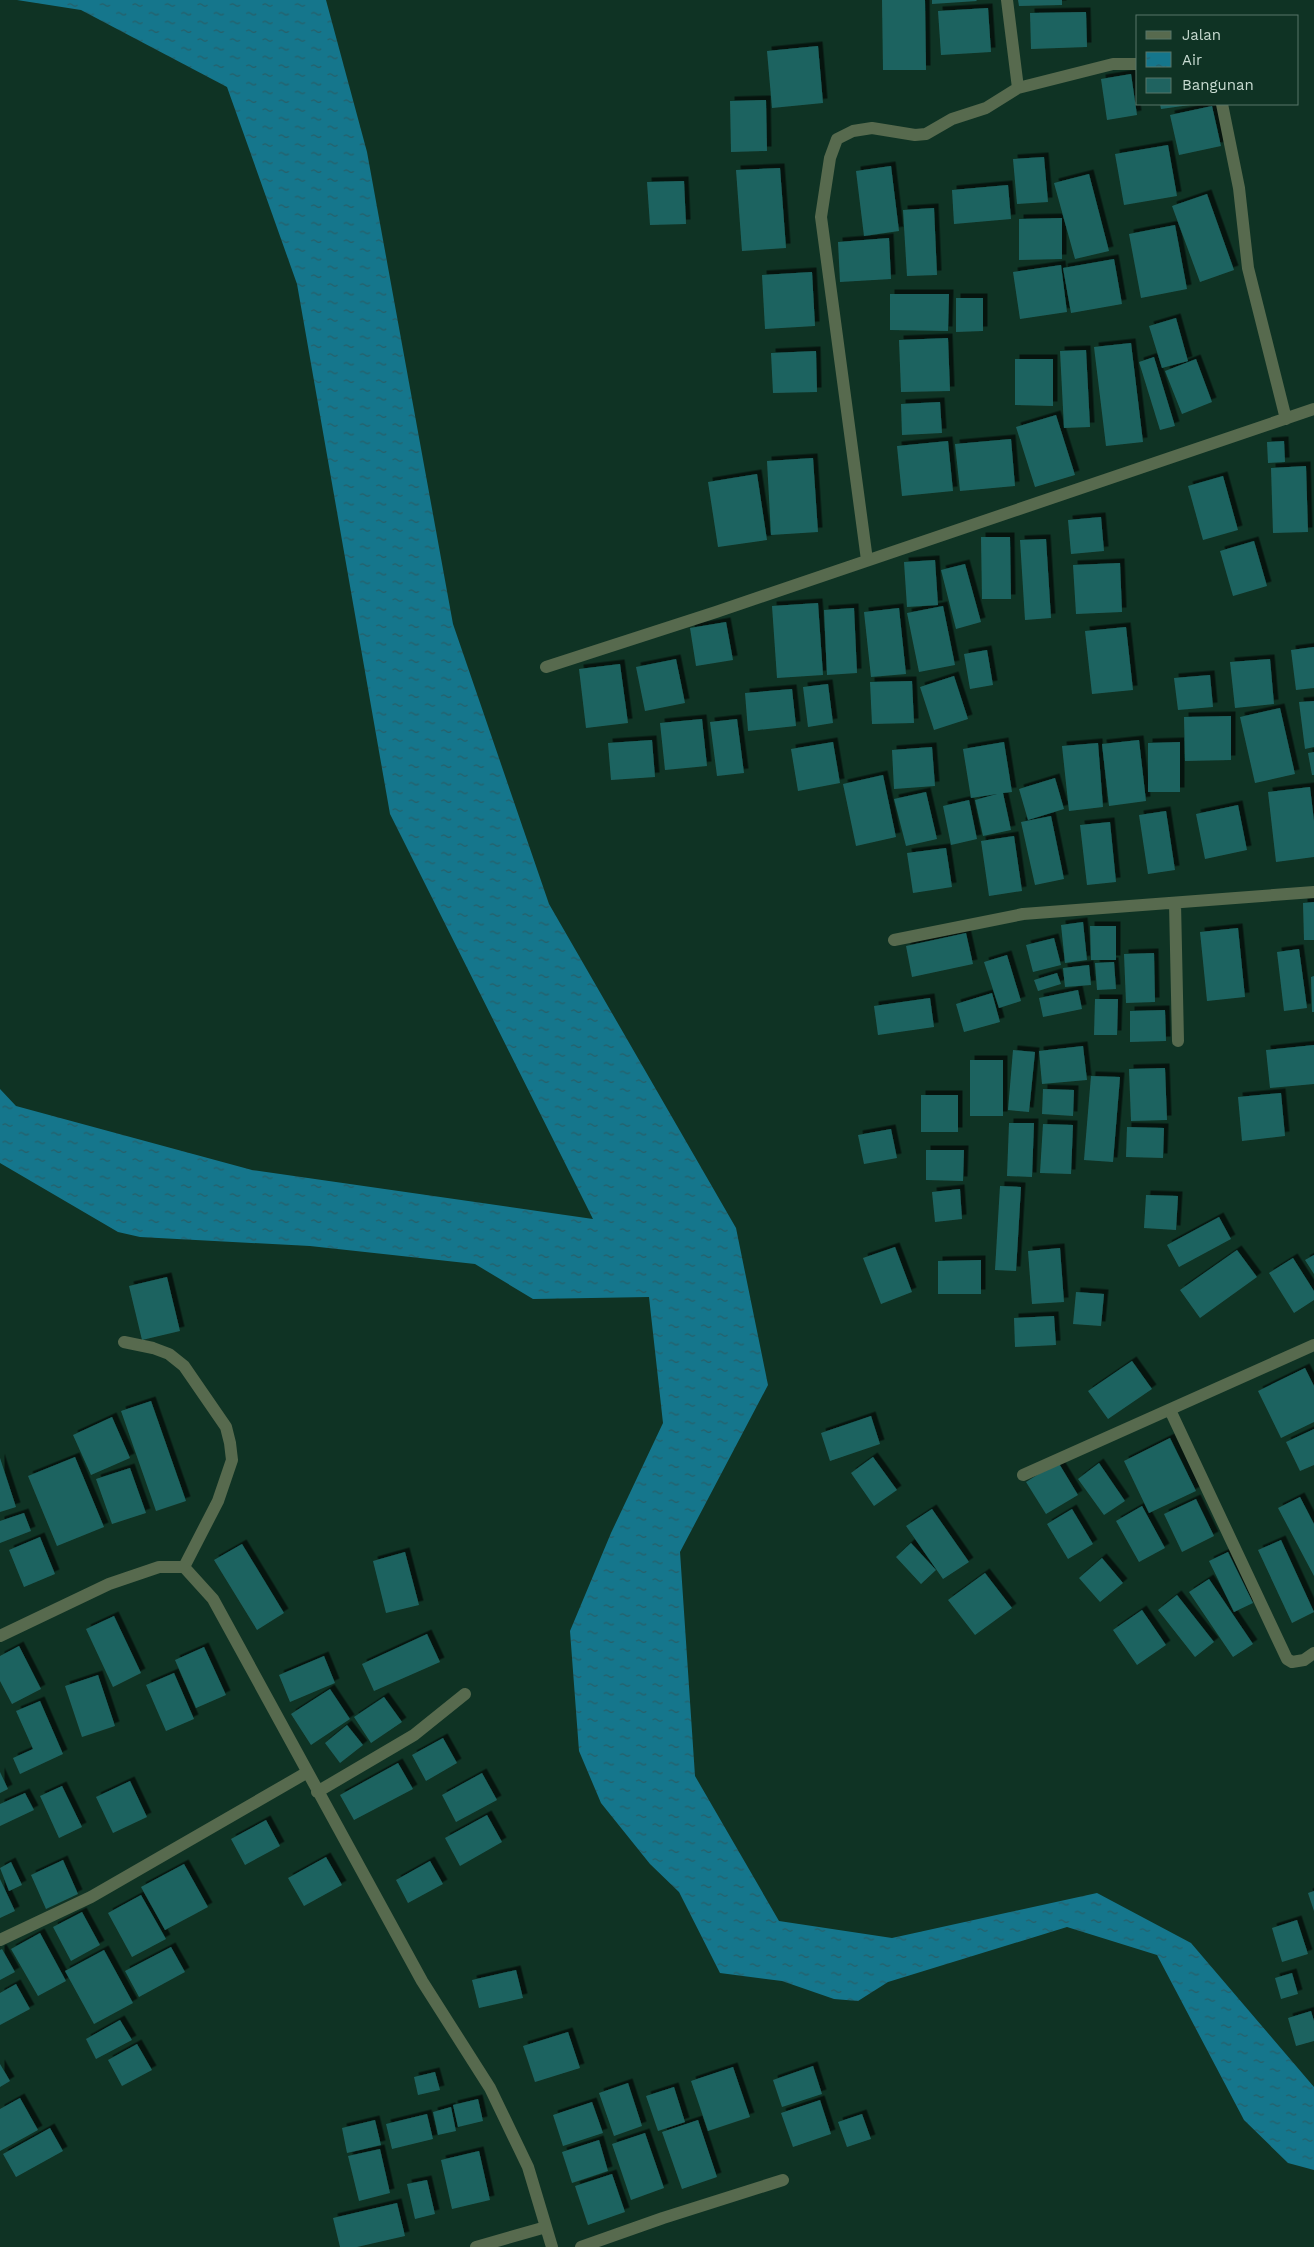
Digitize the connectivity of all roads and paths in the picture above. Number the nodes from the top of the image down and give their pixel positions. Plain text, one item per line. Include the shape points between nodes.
1 (1006, 0) edge
2 (1136, 64) edge
3 (1018, 88) junction
4 (1222, 105) edge
5 (1314, 410) edge
6 (1286, 419) junction
7 (867, 560) junction
8 (546, 667) dead end
9 (1314, 892) edge
10 (1175, 903) junction
11 (894, 940) dead end
12 (1178, 1042) dead end
13 (124, 1342) dead end
14 (1314, 1345) edge
15 (1170, 1410) junction
16 (1023, 1475) dead end
17 (184, 1567) junction
18 (0, 1636) edge
19 (1314, 1653) edge
20 (465, 1694) dead end
21 (306, 1773) junction
22 (317, 1792) junction
23 (0, 1940) edge
24 (783, 2180) dead end
25 (546, 2227) junction
26 (476, 2247) edge
27 (552, 2247) edge
28 (581, 2247) edge

1 - 3 street
2 - 3 street via 1113,64
3 - 7 street via 986,108 952,119 926,134 872,128 853,131 837,140 830,158 821,217
4 - 6 street via 1239,188 1248,268
5 - 6 street
6 - 7 street
7 - 8 street
9 - 10 street
10 - 11 street via 1024,914
10 - 12 street
13 - 17 street via 169,1354 184,1366 226,1427 232,1460 218,1501
14 - 15 street
15 - 16 street
15 - 19 street via 1287,1659 1292,1662 1304,1660
17 - 18 street via 159,1567 109,1584
17 - 21 street via 212,1599
20 - 22 street via 414,1735
21 - 22 street
21 - 23 street via 91,1897
22 - 25 street via 422,1981 490,2088 528,2166
24 - 28 street
25 - 26 street
25 - 27 street

